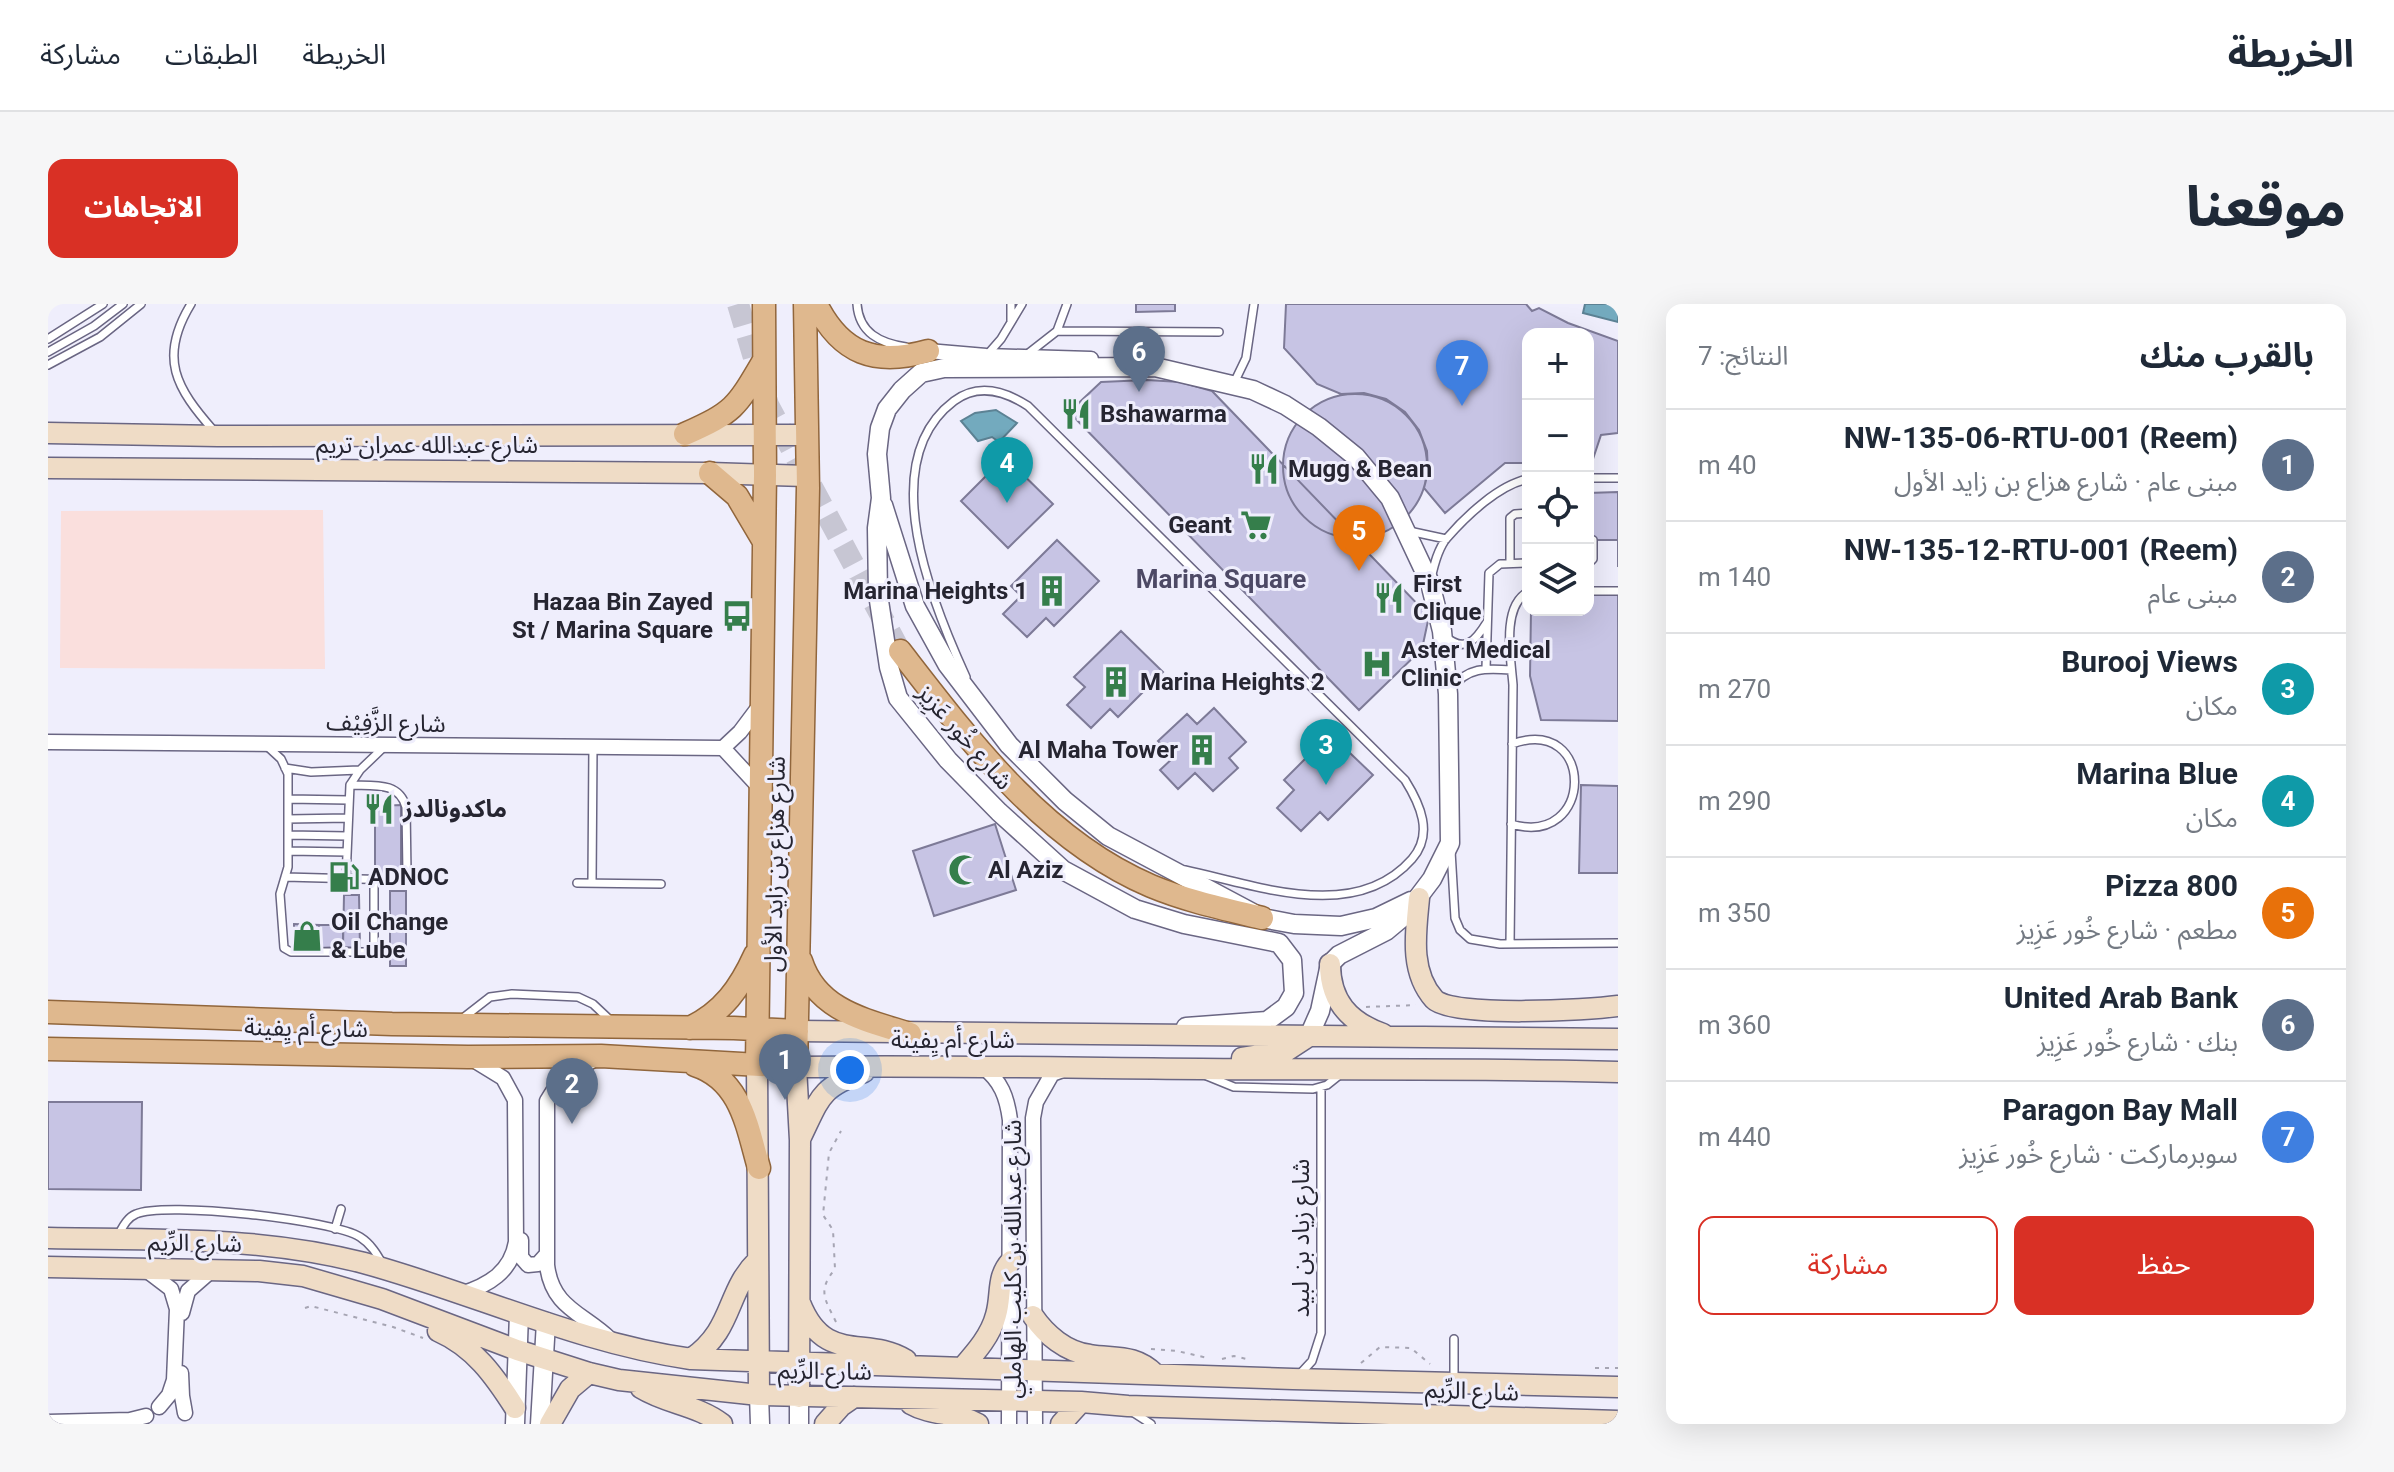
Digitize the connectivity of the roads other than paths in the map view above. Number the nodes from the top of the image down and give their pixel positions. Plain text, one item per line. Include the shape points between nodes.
1 (103, 304) edge
2 (123, 304) edge
3 (141, 304) edge
4 (191, 304) edge
5 (764, 304) edge
6 (805, 304) edge
7 (816, 304) edge
8 (857, 304) edge
9 (1011, 304) edge
10 (1022, 304) edge
11 (1067, 304) edge
12 (1254, 304) edge
13 (1011, 323) junction
14 (1057, 331) junction
15 (1219, 332) dead end
16 (48, 339) edge
17 (928, 351) junction
18 (48, 352) edge
19 (986, 356) junction
20 (1022, 358) junction
21 (764, 361) junction
22 (48, 365) edge
23 (1155, 367) junction
24 (1233, 384) junction
25 (49, 432) edge
26 (685, 434) junction
27 (765, 434) junction
28 (806, 435) junction
29 (218, 436) junction
30 (48, 468) edge
31 (710, 473) junction
32 (765, 475) junction
33 (806, 476) junction
34 (1594, 478) edge
35 (1618, 478) edge
36 (1522, 481) edge
37 (881, 498) junction
38 (1522, 513) edge
39 (1404, 529) junction
40 (1446, 539) junction
41 (763, 541) junction
42 (1510, 563) junction
43 (1522, 563) edge
44 (1430, 583) junction
45 (1594, 591) edge
46 (1618, 591) edge
47 (1522, 596) edge
48 (1489, 620) junction
49 (1442, 631) junction
50 (900, 651) tunnel mouth
51 (1486, 668) junction
52 (1511, 670) junction
53 (1448, 694) junction
54 (761, 704) junction
55 (979, 707) junction
56 (48, 742) edge
57 (263, 743) junction
58 (1512, 744) junction
59 (387, 745) junction
60 (593, 746) junction
61 (723, 748) junction
62 (285, 768) junction
63 (360, 770) junction
64 (350, 785) junction
65 (762, 790) junction
66 (288, 799) junction
67 (348, 800) junction
68 (348, 818) junction
69 (288, 819) junction
70 (1511, 824) junction
71 (288, 835) junction
72 (347, 836) junction
73 (1450, 843) junction
74 (289, 851) junction
75 (347, 852) junction
76 (1159, 864) junction
77 (285, 877) junction
78 (346, 878) junction
79 (374, 879) junction
80 (577, 883) dead end
81 (592, 883) junction
82 (661, 884) dead end
83 (1419, 898) junction
84 (1262, 918) junction
85 (1618, 943) edge
86 (1510, 944) junction
87 (759, 946) junction
88 (799, 957) junction
89 (1330, 964) junction
90 (1618, 1006) edge
91 (48, 1012) edge
92 (455, 1025) junction
93 (618, 1027) junction
94 (690, 1029) junction
95 (758, 1029) junction
96 (797, 1031) junction
97 (1107, 1033) junction
98 (910, 1034) junction
99 (1309, 1036) junction
100 (1390, 1037) junction
101 (1618, 1039) edge
102 (48, 1049) edge
103 (601, 1056) junction
104 (468, 1057) junction
105 (678, 1059) junction
106 (757, 1064) junction
107 (883, 1065) junction
108 (983, 1066) junction
109 (1074, 1066) junction
110 (796, 1067) junction
111 (1199, 1069) junction
112 (1344, 1070) junction
113 (1618, 1072) edge
114 (1321, 1087) junction
115 (1010, 1130) junction
116 (516, 1132) junction
117 (547, 1133) junction
118 (1033, 1134) junction
119 (800, 1140) junction
120 (759, 1168) junction
121 (516, 1204) junction
122 (341, 1209) dead end
123 (335, 1229) junction
124 (48, 1238) edge
125 (116, 1239) junction
126 (547, 1254) junction
127 (758, 1260) junction
128 (1011, 1261) junction
129 (48, 1267) edge
130 (142, 1268) junction
131 (214, 1269) junction
132 (386, 1271) junction
133 (461, 1294) junction
134 (799, 1299) junction
135 (419, 1311) junction
136 (519, 1314) junction
137 (1033, 1316) junction
138 (546, 1322) junction
139 (1454, 1339) dead end
140 (616, 1345) junction
141 (517, 1350) junction
142 (178, 1352) junction
143 (544, 1358) junction
144 (691, 1359) junction
145 (757, 1361) junction
146 (799, 1363) junction
147 (912, 1365) junction
148 (962, 1368) junction
149 (1011, 1369) junction
150 (1035, 1370) junction
151 (589, 1373) junction
152 (1155, 1374) junction
153 (1293, 1379) junction
154 (631, 1381) junction
155 (1454, 1383) junction
156 (1618, 1387) edge
157 (759, 1395) junction
158 (799, 1397) junction
159 (854, 1397) junction
160 (905, 1399) junction
161 (1010, 1400) junction
162 (1035, 1401) junction
163 (1081, 1402) junction
164 (1128, 1406) junction
165 (159, 1407) junction
166 (515, 1416) edge
167 (1342, 1418) edge
168 (145, 1420) edge
169 (191, 1420) edge
170 (1618, 1421) edge
171 (48, 1422) edge
172 (90, 1423) edge
173 (540, 1424) edge
174 (550, 1424) edge
175 (722, 1424) edge
176 (760, 1424) edge
177 (799, 1424) edge
178 (825, 1424) edge
179 (978, 1424) edge
180 (1009, 1424) edge
181 (1035, 1424) edge
182 (1061, 1424) edge
183 (1151, 1424) edge

1 - 16 lane
2 - 18 lane
3 - 22 lane via 100,337
4 - 29 lane via 174,345 175,371 184,395
5 - 21 main road, شارع هزاع بن زايد الأول
6 - 28 main road, شارع هزاع بن زايد الأول
7 - 17 main road via 841,340 856,351 889,357
8 - 17 lane via 861,323 878,340
9 - 13 lane
10 - 13 lane
11 - 14 lane
12 - 24 lane via 1246,358
13 - 19 lane
14 - 15 lane
14 - 20 lane
17 - 19 street, شارع خُور عَزِيز
19 - 20 street, شارع خُور عَزِيز
20 - 23 street, شارع خُور عَزِيز via 1125,359
21 - 26 main road via 728,414
21 - 27 main road, شارع هزاع بن زايد الأول
23 - 24 street, شارع خُور عَزِيز
23 - 37 street, شارع خُور عَزِيز via 944,368 921,373 887,409 880,428
24 - 39 street, شارع خُور عَزِيز via 1285,405 1344,447 1390,498
25 - 29 main road, شارع عبدالله عمران تريم
26 - 27 main road, شارع عبدالله عمران تريم
26 - 29 main road, شارع عبدالله عمران تريم
27 - 28 main road, شارع عبدالله عمران تريم
27 - 32 main road, شارع هزاع بن زايد الأول
28 - 33 main road, شارع هزاع بن زايد الأول
30 - 31 main road, شارع عبدالله عمران تريم
31 - 32 main road, شارع عبدالله عمران تريم
31 - 41 main road via 737,496
32 - 33 main road, شارع عبدالله عمران تريم
32 - 41 main road, شارع هزاع بن زايد الأول
33 - 88 main road, شارع هزاع بن زايد الأول
34 - 35 lane
36 - 40 lane via 1494,494
37 - 55 street via 915,606 947,664
37 - 97 street, شارع خُور عَزِيز via 878,594 889,667 898,698 948,760 1063,870 1135,909 1279,943 1292,960 1294,993 1267,1021
38 - 42 lane via 1510,518
39 - 40 lane
39 - 44 street, شارع خُور عَزِيز
40 - 44 lane
41 - 54 main road, شارع هزاع بن زايد الأول
42 - 43 lane
42 - 48 lane via 1489,573
44 - 49 street, شارع خُور عَزِيز
45 - 46 lane
47 - 52 lane via 1513,608
48 - 49 lane via 1477,639 1464,644 1451,641
48 - 51 lane
49 - 53 street, شارع خُور عَزِيز
50 - 84 main road via 1013,789 1098,856 1150,885
51 - 52 lane
51 - 53 lane via 1464,675
52 - 58 lane
53 - 73 street, شارع خُور عَزِيز
54 - 61 street
54 - 65 main road, شارع هزاع بن زايد الأول
55 - 76 street via 1065,801 1108,836
55 - 76 lane via 925,571 915,482 919,454 941,412 957,399 994,390 1028,406 1405,780 1420,803 1424,825 1419,851 1402,870 1375,886 1337,897 1295,894
56 - 57 street, شارع الزَّفِيْف
57 - 59 street, شارع الزَّفِيْف
57 - 62 lane
58 - 70 lane
58 - 70 lane via 1539,740 1556,746 1572,764 1576,785 1569,806 1552,821 1532,827
59 - 60 street, شارع الزَّفِيْف
59 - 63 lane
60 - 61 street, شارع الزَّفِيْف
60 - 81 lane
61 - 65 street
62 - 63 lane
62 - 66 lane
63 - 64 lane
64 - 67 lane
64 - 79 lane via 391,787 405,802 407,873 397,880
65 - 87 main road, شارع هزاع بن زايد الأول
66 - 67 lane
66 - 69 lane
67 - 68 lane
68 - 69 lane
68 - 72 lane
69 - 71 lane
70 - 86 lane
71 - 72 lane
71 - 74 lane
72 - 75 lane
73 - 83 street
73 - 86 lane via 1460,930 1470,939
74 - 75 lane
74 - 77 lane
75 - 78 lane
76 - 84 street
77 - 78 lane
77 - 79 lane via 280,894 282,940 291,952 372,949
78 - 79 lane
80 - 81 lane
81 - 82 lane
83 - 84 street via 1376,918 1341,926
83 - 89 street via 1396,924
83 - 90 main road via 1414,950 1435,1001 1469,1011
85 - 86 lane
87 - 94 main road via 728,1002
87 - 95 main road, شارع هزاع بن زايد الأول
88 - 96 main road, شارع هزاع بن زايد الأول
88 - 98 main road via 829,1003
89 - 99 street
89 - 100 main road via 1333,991 1346,1014
91 - 92 main road, شارع أم يِفينة
92 - 93 main road, شارع أم يِفينة
92 - 93 lane via 490,997 526,994 578,997
93 - 94 main road, شارع أم يِفينة
94 - 95 main road, شارع أم يِفينة
95 - 96 main road, شارع أم يِفينة
95 - 106 main road, شارع هزاع بن زايد الأول
96 - 98 main road, شارع أم يِفينة
96 - 110 main road, شارع هزاع بن زايد الأول
97 - 98 main road, شارع أم يِفينة
97 - 99 main road, شارع أم يِفينة
99 - 100 main road, شارع أم يِفينة
99 - 111 main road via 1286,1051
100 - 101 main road, شارع أم يِفينة
102 - 104 main road, شارع أم يِفينة
103 - 104 main road, شارع أم يِفينة
103 - 105 main road, شارع أم يِفينة
103 - 117 street via 552,1090
104 - 116 street via 503,1078 511,1090
105 - 106 main road, شارع أم يِفينة
105 - 120 main road via 707,1069 731,1089
106 - 110 main road, شارع أم يِفينة
106 - 120 main road, شارع هزاع بن زايد الأول
107 - 108 main road, شارع أم يِفينة
107 - 110 main road, شارع أم يِفينة
107 - 119 main road via 830,1086
108 - 109 main road, شارع أم يِفينة
108 - 115 street, شارع عبدالله بن كليب الهاملي via 1004,1092
109 - 111 main road, شارع أم يِفينة
109 - 118 street, شارع عبدالله بن كليب الهاملي via 1052,1074 1036,1102
110 - 119 main road, شارع هزاع بن زايد الأول
111 - 112 main road, شارع أم يِفينة
111 - 114 lane via 1234,1087
112 - 113 main road, شارع أم يِفينة
112 - 114 lane
114 - 153 lane, شارع زياد بن لبيد via 1321,1333 1312,1361
115 - 118 street via 1023,1128
115 - 128 street, شارع عبدالله بن كليب الهاملي
116 - 117 street via 536,1121
116 - 121 street
117 - 126 street
118 - 137 street, شارع عبدالله بن كليب الهاملي
119 - 134 main road, شارع هزاع بن زايد الأول
120 - 127 main road, شارع هزاع بن زايد الأول
121 - 126 street via 524,1262 533,1266
121 - 133 street via 511,1260 488,1284
122 - 123 lane
123 - 125 lane via 253,1214 159,1210 128,1219
123 - 132 lane via 359,1236
124 - 125 main road, شارع الرِّيم
125 - 132 main road, شارع الرِّيم via 228,1240 320,1253
126 - 140 street via 550,1282 561,1301
127 - 144 main road via 742,1278 720,1331
127 - 145 main road, شارع هزاع بن زايد الأول
128 - 148 main road via 1000,1279 994,1322
128 - 149 street, شارع عبدالله بن كليب الهاملي
129 - 130 main road, شارع الرِّيم
130 - 131 main road, شارع الرِّيم
130 - 142 street via 174,1295
131 - 135 main road, شارع الرِّيم via 303,1276
131 - 142 street via 185,1296
132 - 133 main road, شارع الرِّيم
133 - 136 main road, شارع الرِّيم
134 - 146 main road, شارع هزاع بن زايد الأول
134 - 147 main road via 828,1339 895,1354
135 - 141 main road, شارع الرِّيم
135 - 166 main road via 481,1361
136 - 138 main road, شارع الرِّيم
136 - 141 street
137 - 150 street, شارع عبدالله بن كليب الهاملي
137 - 152 main road via 1048,1334 1076,1352 1131,1358
138 - 140 main road, شارع الرِّيم
138 - 143 street
139 - 155 lane
140 - 144 main road, شارع الرِّيم
141 - 143 main road, شارع الرِّيم
141 - 166 street
142 - 165 street via 173,1387
142 - 169 street
143 - 151 main road, شارع الرِّيم
143 - 173 street
144 - 145 main road, شارع الرِّيم
145 - 146 main road, شارع الرِّيم
145 - 157 main road, شارع هزاع بن زايد الأول
146 - 147 main road, شارع الرِّيم
146 - 158 main road, شارع هزاع بن زايد الأول
147 - 148 main road, شارع الرِّيم
148 - 149 main road, شارع الرِّيم
149 - 150 main road, شارع الرِّيم
149 - 161 street, شارع عبدالله بن كليب الهاملي
150 - 152 main road, شارع الرِّيم
150 - 162 street, شارع عبدالله بن كليب الهاملي
151 - 154 main road, شارع الرِّيم
151 - 174 main road via 570,1389
152 - 153 main road, شارع الرِّيم
153 - 155 main road, شارع الرِّيم
154 - 157 main road, شارع الرِّيم
154 - 175 main road via 656,1396 706,1412
155 - 156 main road, شارع الرِّيم
157 - 158 main road, شارع الرِّيم
157 - 176 street, شارع هزاع بن زايد الأول
158 - 159 main road, شارع الرِّيم
158 - 177 street, شارع هزاع بن زايد الأول
159 - 160 main road, شارع الرِّيم
159 - 178 main road
160 - 161 main road, شارع الرِّيم
160 - 179 main road via 922,1410
161 - 162 main road, شارع الرِّيم
161 - 180 street, شارع عبدالله بن كليب الهاملي
162 - 163 main road, شارع الرِّيم
162 - 181 street, شارع عبدالله بن كليب الهاملي
163 - 164 main road, شارع الرِّيم
163 - 182 main road
164 - 167 main road, شارع الرِّيم
164 - 183 lane
165 - 168 street
165 - 169 street via 172,1406
167 - 170 main road, شارع الرِّيم
168 - 172 street
171 - 172 street

